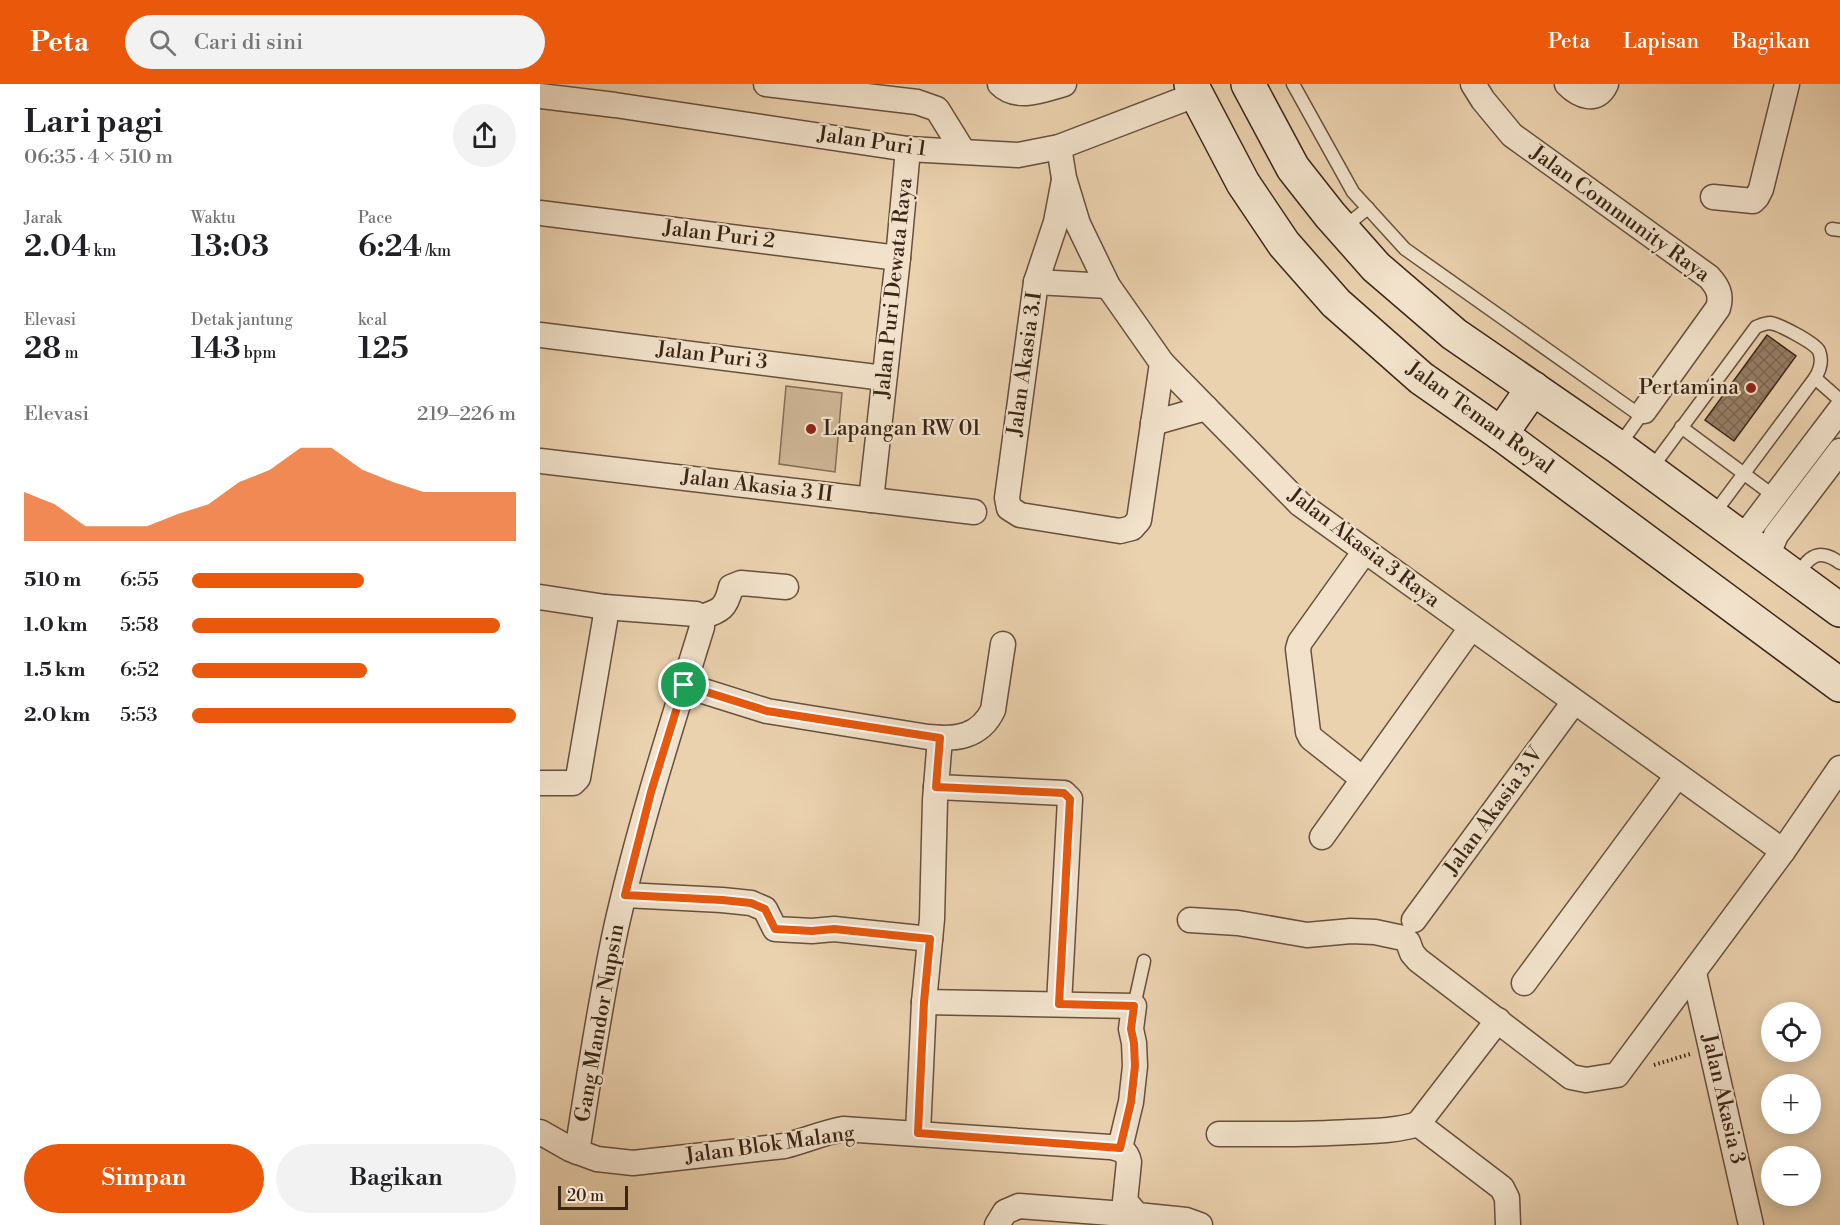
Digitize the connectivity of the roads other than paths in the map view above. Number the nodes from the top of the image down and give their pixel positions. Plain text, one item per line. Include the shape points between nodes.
1 (766, 84) edge
2 (1000, 84) edge
3 (1064, 84) edge
4 (1248, 84) edge
5 (1293, 84) edge
6 (1473, 84) edge
7 (1567, 84) edge
8 (1787, 84) edge
9 (1606, 86) edge
10 (1193, 89) edge
11 (540, 96) edge
12 (1059, 147) junction
13 (961, 148) junction
14 (908, 149) junction
15 (1713, 197) dead end
16 (1368, 208) junction
17 (540, 213) edge
18 (1067, 223) junction
19 (1342, 229) junction
20 (898, 258) junction
21 (1036, 282) junction
22 (1108, 286) junction
23 (540, 335) edge
24 (1162, 363) junction
25 (884, 378) junction
26 (1815, 378) junction
27 (1840, 400) edge
28 (1206, 408) junction
29 (1518, 409) junction
30 (1840, 410) edge
31 (1642, 413) junction
32 (1154, 423) junction
33 (1681, 427) junction
34 (1618, 447) junction
35 (1840, 451) edge
36 (540, 461) edge
37 (1649, 470) junction
38 (1743, 473) junction
39 (1774, 496) junction
40 (871, 500) junction
41 (974, 512) dead end
42 (1724, 524) junction
43 (1365, 551) junction
44 (1840, 563) edge
45 (1783, 569) junction
46 (786, 587) dead end
47 (540, 597) edge
48 (605, 607) junction
49 (1840, 610) edge
50 (701, 617) junction
51 (1471, 628) junction
52 (1003, 644) dead end
53 (684, 685) junction
54 (1840, 685) edge
55 (1574, 702) junction
56 (940, 738) junction
57 (1840, 768) edge
58 (1677, 776) junction
59 (1363, 779) junction
60 (540, 783) edge
61 (936, 787) junction
62 (1322, 837) dead end
63 (1783, 851) junction
64 (625, 895) junction
65 (1190, 920) dead end
66 (1414, 920) dead end
67 (930, 939) junction
68 (1144, 961) dead end
69 (1694, 973) junction
70 (1524, 983) dead end
71 (924, 1002) junction
72 (1059, 1004) junction
73 (1134, 1006) junction
74 (1498, 1020) junction
75 (1418, 1124) junction
76 (540, 1132) edge
77 (918, 1133) junction
78 (1219, 1134) dead end
79 (1120, 1148) junction
80 (577, 1152) junction
81 (1137, 1215) junction
82 (997, 1225) edge
83 (1200, 1225) edge
84 (1508, 1225) edge
85 (1751, 1225) edge

1 - 13 street via 916,102 937,109
2 - 3 street via 1018,94
4 - 19 street, Jalan Teman Royal via 1293,168
5 - 16 lane via 1353,192
6 - 31 street, Jalan Community Raya via 1512,135 1716,284 1718,308
7 - 9 street via 1589,96
8 - 15 street via 1757,197 1753,201
10 - 12 street, Jalan Puri 1
10 - 29 street, Jalan Teman Royal via 1249,192 1284,244 1336,303 1421,378
11 - 14 street, Jalan Puri 1
12 - 13 street, Jalan Puri 1 via 1018,155
12 - 18 street, Jalan Akasia 3 Raya
13 - 14 street, Jalan Puri 1
14 - 20 street, Jalan Puri Dewata Raya
16 - 19 lane
16 - 31 lane via 1405,249
17 - 20 street, Jalan Puri 2
18 - 21 street, Jalan Akasia 3.I
18 - 22 street, Jalan Akasia 3 Raya
19 - 29 street, Jalan Teman Royal via 1376,267 1454,334
20 - 25 street, Jalan Puri Dewata Raya
21 - 22 street
21 - 32 street, Jalan Akasia 3.I via 1007,498 1009,508 1020,515 1120,531 1132,528 1139,520
22 - 24 street, Jalan Akasia 3 Raya
23 - 25 street, Jalan Puri 3
24 - 28 street, Jalan Akasia 3 Raya
24 - 32 street
25 - 40 street, Jalan Puri Dewata Raya
26 - 27 lane
26 - 33 lane via 1821,362 1815,346 1777,324 1762,324 1751,333
26 - 38 lane
28 - 32 street
28 - 43 street, Jalan Akasia 3 Raya via 1300,504
29 - 34 street, Jalan Teman Royal
29 - 54 street, Jalan Teman Royal
30 - 39 street
31 - 34 lane
33 - 37 lane
33 - 38 lane
34 - 37 street, Jalan Teman Royal
35 - 45 street via 1776,535 1771,547
36 - 40 street, Jalan Akasia 3 II
37 - 42 street, Jalan Teman Royal
38 - 39 lane
38 - 42 lane
39 - 42 street via 1745,532
40 - 41 street, Jalan Akasia 3 II
42 - 45 street, Jalan Teman Royal
43 - 51 street, Jalan Akasia 3 Raya
43 - 59 street via 1298,650 1311,738
44 - 45 lane via 1825,554
45 - 49 street, Jalan Teman Royal
46 - 50 street via 741,583 731,587 718,612
47 - 48 street
48 - 50 street
48 - 60 street via 578,778 573,783
50 - 53 street, Gang Mandor Nupsin via 702,627
51 - 55 street, Jalan Akasia 3 Raya
51 - 59 street
52 - 56 street via 993,710 988,719 968,735
53 - 56 street via 767,711
53 - 64 street, Gang Mandor Nupsin
55 - 58 street, Jalan Akasia 3 Raya
55 - 66 street, Jalan Akasia 3.V
56 - 61 street
57 - 63 street
58 - 63 street, Jalan Akasia 3 Raya
58 - 70 street
59 - 62 street
61 - 67 street
61 - 72 street via 1064,793 1070,799
63 - 69 street
64 - 67 street via 751,903 765,909 775,929 834,929
64 - 80 street, Gang Mandor Nupsin
65 - 74 street via 1307,934 1351,931 1403,938 1418,960
67 - 71 street
68 - 73 lane
69 - 74 street via 1617,1076 1586,1080 1571,1077
69 - 85 street, Jalan Akasia 3
71 - 72 street
71 - 77 street
72 - 73 street
73 - 79 street via 1131,1029 1135,1066
74 - 75 street
75 - 78 street via 1402,1129 1318,1134
75 - 84 street via 1502,1188
76 - 80 street, Jalan Blok Malang
77 - 79 street, Jalan Blok Malang
77 - 80 street, Jalan Blok Malang via 843,1130 784,1146 633,1163 597,1159
79 - 81 street via 1129,1162 1125,1201
81 - 82 street via 1019,1206 1005,1212
81 - 83 street

